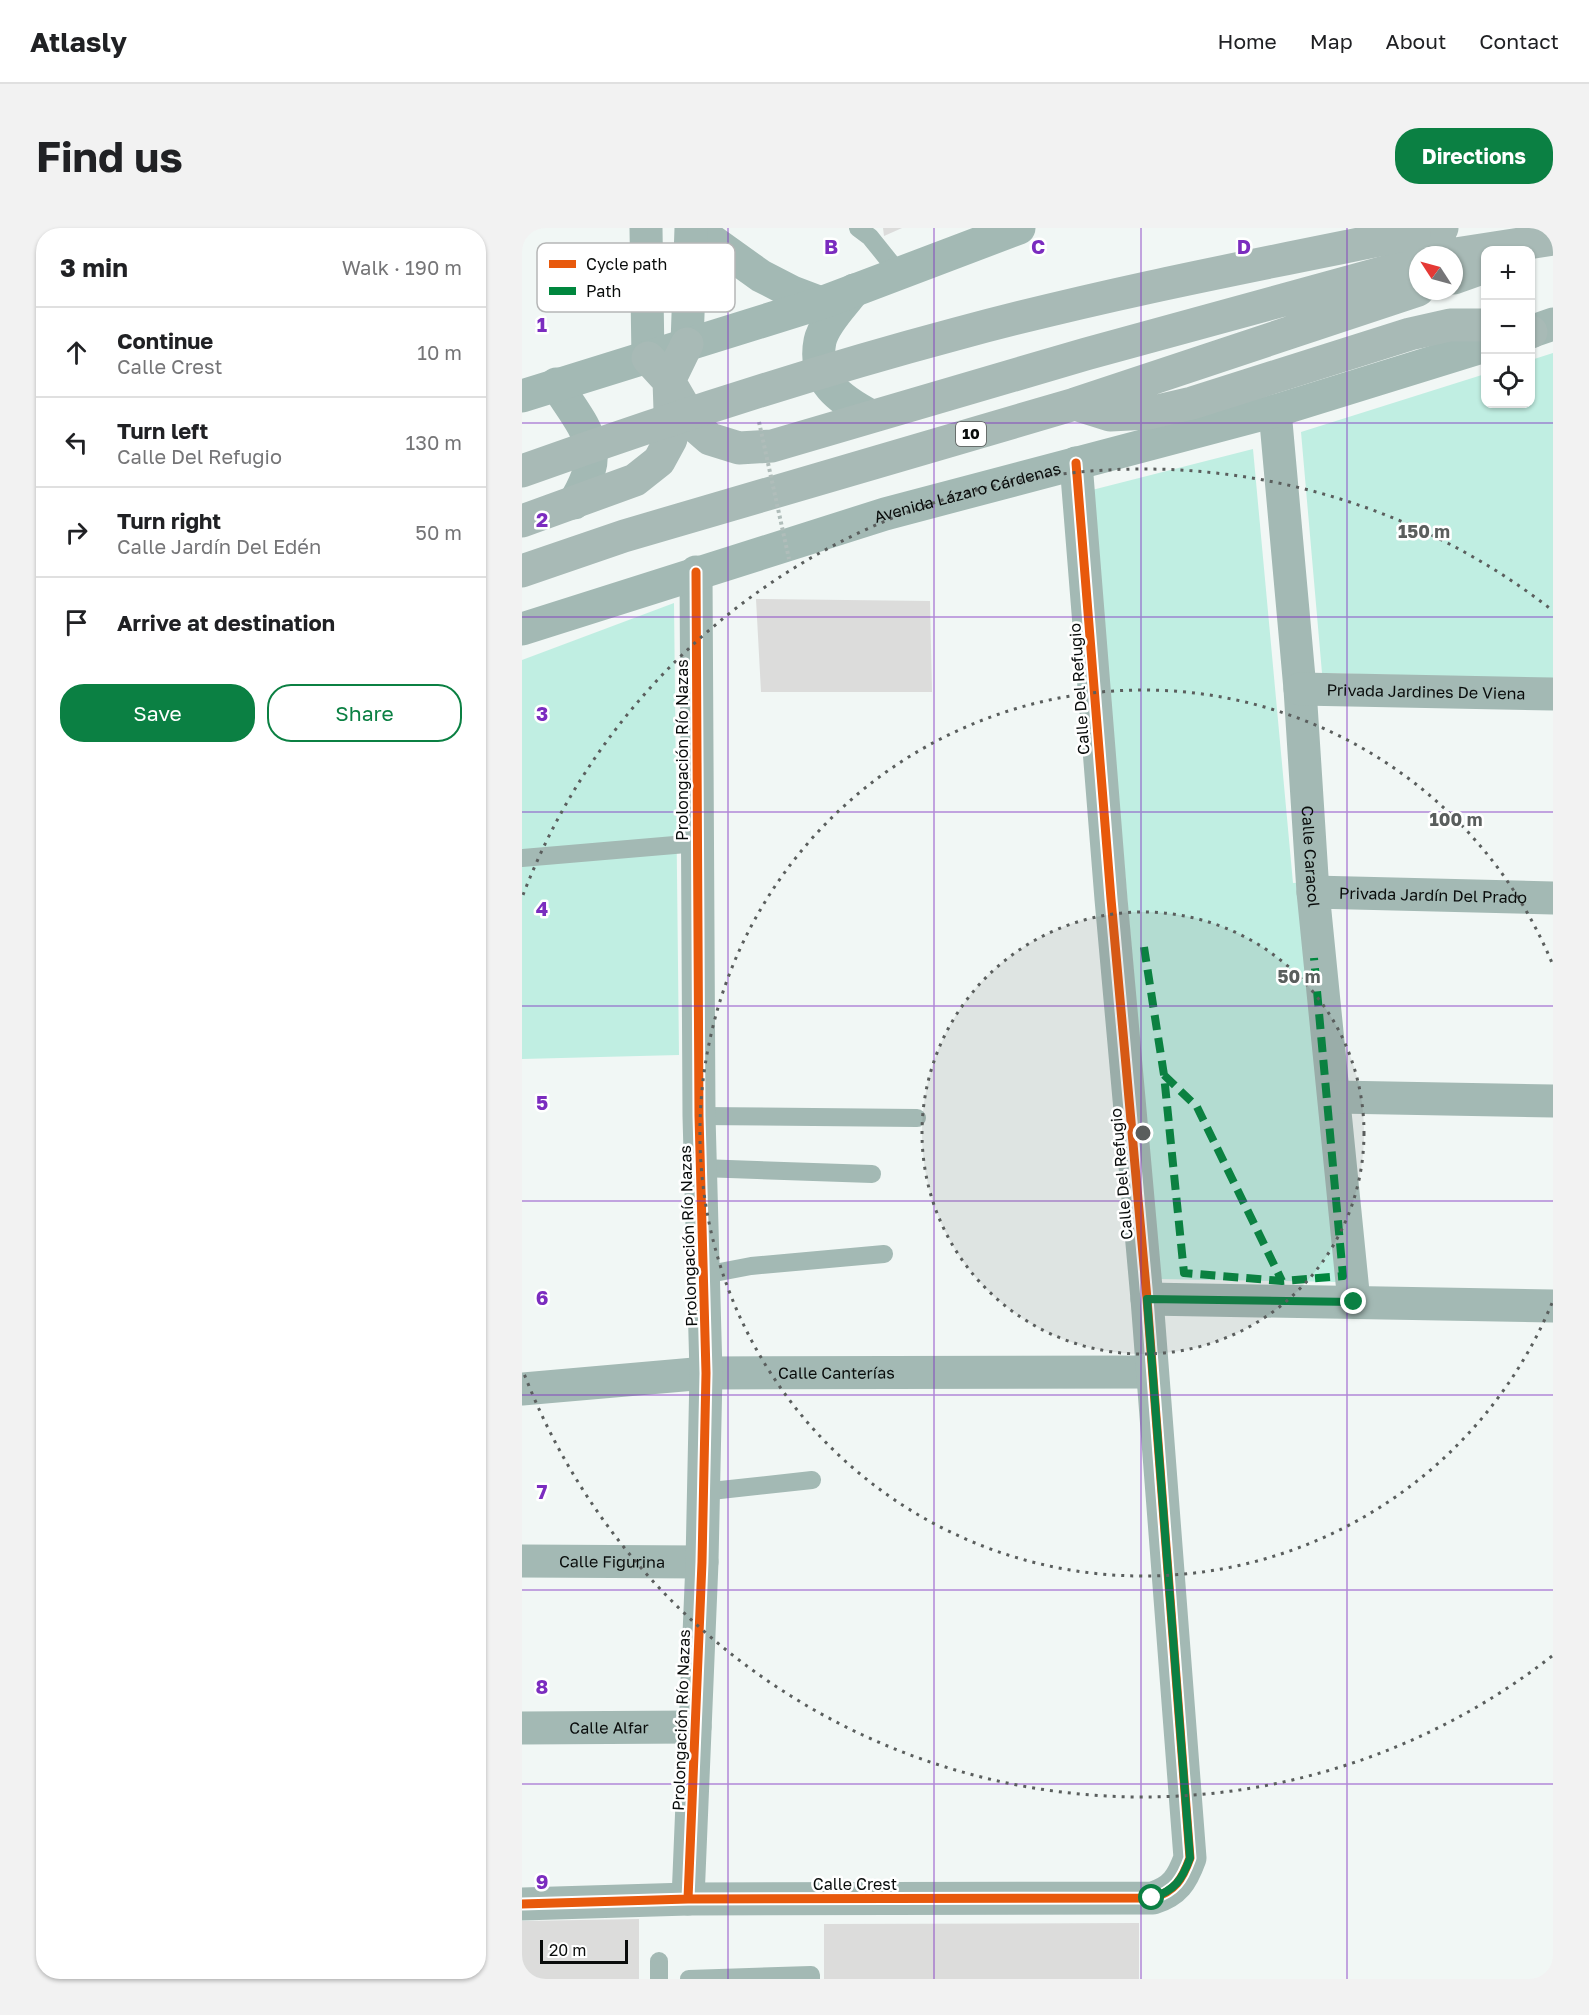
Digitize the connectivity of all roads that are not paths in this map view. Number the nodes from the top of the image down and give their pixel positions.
1 (646, 228) edge
2 (692, 228) edge
3 (858, 228) edge
4 (1019, 228) edge
5 (1553, 239) edge
6 (1425, 241) edge
7 (647, 243) edge
8 (691, 243) edge
9 (714, 243) edge
10 (1553, 245) edge
11 (1535, 250) edge
12 (1463, 253) edge
13 (735, 258) edge
14 (1481, 268) edge
15 (899, 273) junction
16 (1463, 275) edge
17 (854, 290) junction
18 (1409, 293) edge
19 (821, 303) junction
20 (653, 312) edge
21 (688, 312) edge
22 (1553, 324) edge
23 (1481, 325) edge
24 (1535, 331) edge
25 (687, 344) junction
26 (1481, 347) edge
27 (658, 370) junction
28 (556, 384) junction
29 (522, 396) edge
30 (1075, 404) junction
31 (1275, 411) junction
32 (871, 416) junction
33 (1076, 463) junction
34 (522, 471) edge
35 (574, 503) junction
36 (522, 520) edge
37 (523, 571) edge
38 (696, 572) junction
39 (522, 629) edge
40 (1300, 689) junction
41 (1553, 694) edge
42 (698, 843) junction
43 (522, 858) edge
44 (1313, 892) junction
45 (1553, 898) edge
46 (1335, 1097) junction
47 (1553, 1101) edge
48 (699, 1116) junction
49 (917, 1118) dead end
50 (701, 1168) junction
51 (873, 1174) dead end
52 (884, 1254) dead end
53 (704, 1275) junction
54 (1147, 1299) junction
55 (1354, 1302) junction
56 (1553, 1306) edge
57 (1151, 1372) junction
58 (706, 1373) junction
59 (522, 1389) edge
60 (812, 1480) dead end
61 (702, 1492) junction
62 (522, 1561) edge
63 (702, 1562) junction
64 (695, 1726) junction
65 (522, 1728) edge
66 (1182, 1881) joint
67 (688, 1899) junction
68 (522, 1904) edge
69 (689, 1979) edge
70 (811, 1979) edge

1 - 7 street
2 - 8 street
2 - 9 street
3 - 15 lane
4 - 15 street
5 - 12 highway
6 - 32 highway
6 - 34 highway, bridge
10 - 11 highway
13 - 19 street
14 - 16 highway
15 - 17 street
17 - 19 street
17 - 32 street
18 - 30 highway, 10
19 - 25 street
20 - 27 street
21 - 25 street
22 - 24 street
23 - 30 highway
25 - 27 street
26 - 31 street, Avenida Lázaro Cárdenas
27 - 28 street
27 - 32 highway
27 - 35 highway
28 - 29 street
28 - 35 street
30 - 37 highway, 10
31 - 33 street, Avenida Lázaro Cárdenas
31 - 40 street, Calle Caracol
33 - 38 street, Avenida Lázaro Cárdenas
33 - 54 street, Calle Del Refugio
35 - 36 highway
38 - 39 street, Avenida Lázaro Cárdenas
38 - 42 street, Prolongación Río Nazas
40 - 41 street, Privada Jardines De Viena
40 - 44 street, Calle Caracol
42 - 43 lane
42 - 48 street, Prolongación Río Nazas
44 - 45 street, Privada Jardín Del Prado
44 - 46 street, Calle Caracol
46 - 47 street
46 - 55 street, Calle Caracol
48 - 49 lane
48 - 50 street, Prolongación Río Nazas
50 - 51 lane
50 - 53 street, Prolongación Río Nazas
52 - 53 lane
53 - 58 street, Prolongación Río Nazas
54 - 55 street
54 - 57 street, Calle Del Refugio
55 - 56 street
57 - 58 street, Calle Canterías
57 - 66 street, Calle Del Refugio
58 - 59 street, Calle Canterías
58 - 61 street, Prolongación Río Nazas
60 - 61 lane
61 - 63 street, Prolongación Río Nazas
62 - 63 street, Calle Figurina
63 - 64 street, Prolongación Río Nazas
64 - 65 street, Calle Alfar
64 - 67 street, Prolongación Río Nazas
66 - 67 street, Calle Crest
67 - 68 street, Calle Crest
69 - 70 lane

